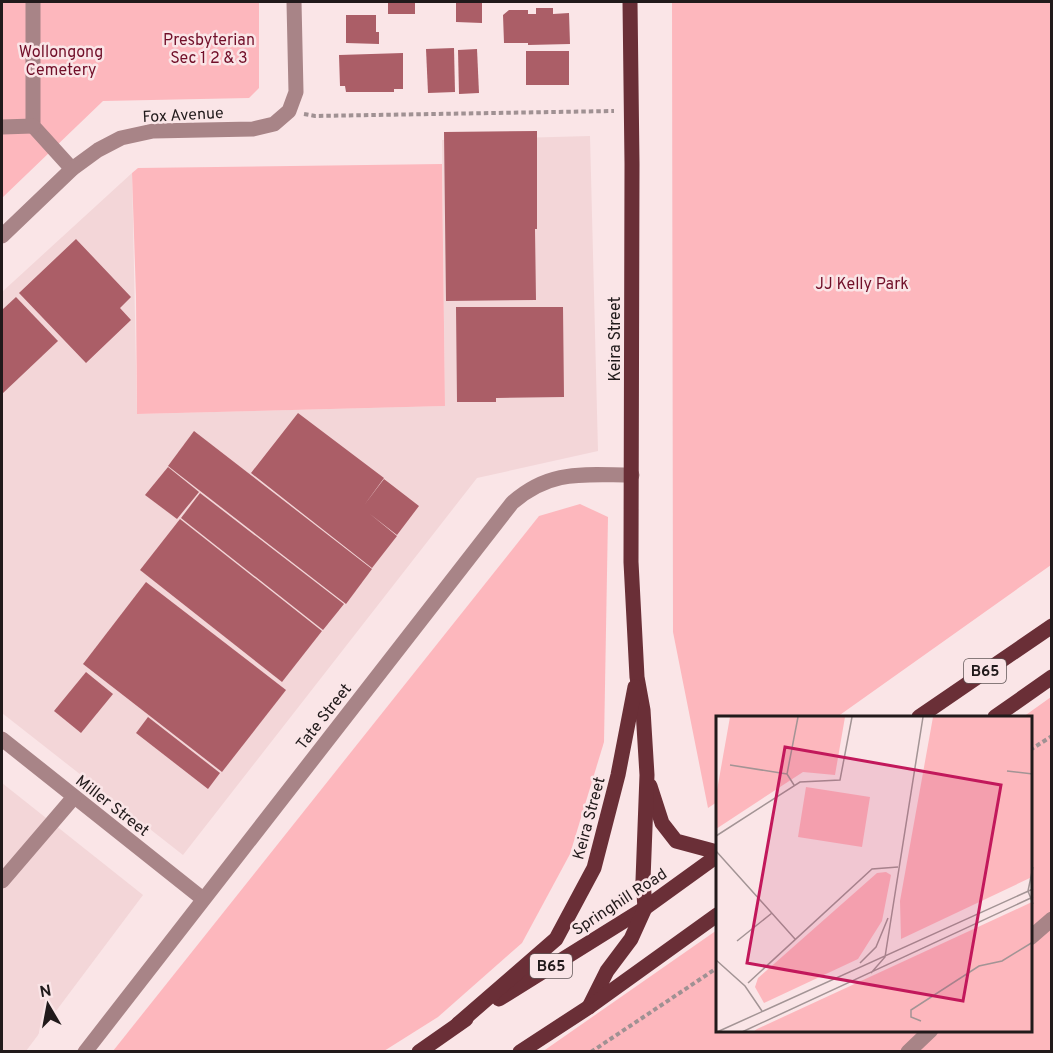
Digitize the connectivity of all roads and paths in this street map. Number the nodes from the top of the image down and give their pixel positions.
1 (33, 2) edge
2 (294, 2) edge
3 (630, 2) edge
4 (289, 111) junction
5 (631, 111) junction
6 (33, 126) junction
7 (2, 127) edge
8 (72, 169) junction
9 (2, 236) edge
10 (632, 474) junction
11 (1052, 626) edge
12 (637, 677) junction
13 (1052, 677) edge
14 (920, 716) edge
15 (996, 716) edge
16 (1052, 736) edge
17 (2, 740) edge
18 (1032, 749) edge
19 (647, 774) junction
20 (74, 797) junction
21 (716, 854) edge
22 (716, 855) edge
23 (2, 881) edge
24 (203, 899) junction
25 (645, 908) junction
26 (716, 916) edge
27 (1052, 919) edge
28 (1032, 936) edge
29 (716, 969) edge
30 (589, 1007) junction
31 (458, 1024) junction
32 (929, 1032) edge
33 (85, 1052) edge
34 (419, 1052) edge
35 (520, 1052) edge
36 (591, 1052) edge
37 (908, 1052) edge

1 - 6 street
2 - 4 street
3 - 5 main road, Keira Street
4 - 5 path
4 - 8 street, Fox Avenue
5 - 10 main road, Keira Street
6 - 7 street
6 - 8 street
8 - 9 street, Fox Avenue
10 - 12 main road, Keira Street
10 - 24 street, Tate Street
11 - 14 main road, B65
12 - 19 main road, Keira Street
12 - 31 main road, Keira Street
13 - 15 main road, B65
16 - 18 path
17 - 20 street, Miller Street
19 - 21 main road, Keira Street
19 - 25 main road, Keira Street
20 - 23 street
20 - 24 street, Miller Street
22 - 25 main road, Springhill Road / B65
24 - 33 street, Tate Street
25 - 30 main road
25 - 31 main road, Springhill Road / B65
26 - 30 main road
27 - 28 street
29 - 36 path
30 - 35 main road
31 - 34 main road, Springhill Road / B65
32 - 37 street

